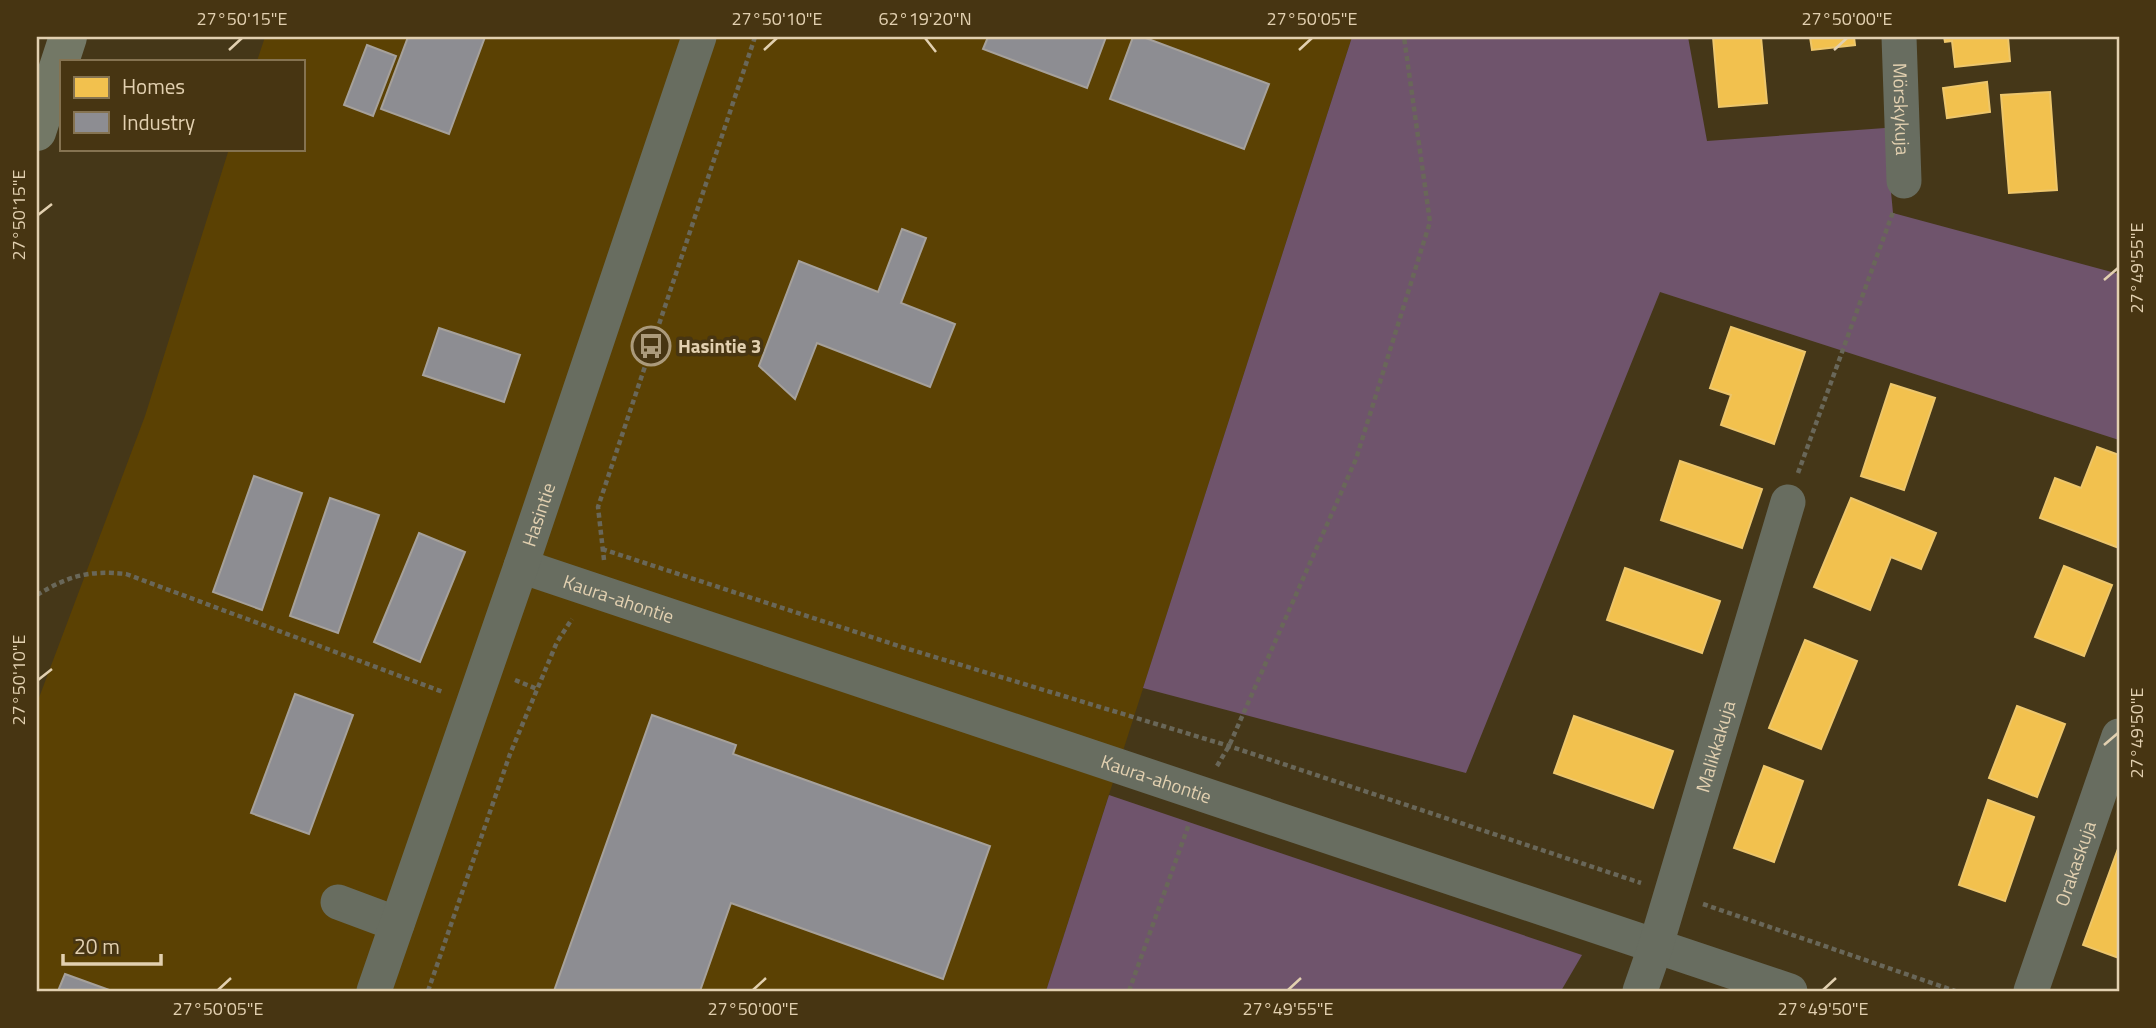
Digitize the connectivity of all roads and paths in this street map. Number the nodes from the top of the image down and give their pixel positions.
1 (68, 37) edge
2 (699, 37) edge
3 (754, 37) edge
4 (1404, 37) edge
5 (1899, 37) edge
6 (60, 60) edge
7 (60, 62) edge
8 (37, 132) edge
9 (1904, 181) joint
10 (1788, 502) joint
11 (602, 549) junction
12 (521, 566) junction
13 (592, 591) junction
14 (37, 595) edge
15 (474, 702) junction
16 (2119, 736) edge
17 (1229, 746) junction
18 (1199, 794) junction
19 (1671, 893) junction
20 (338, 902) dead end
21 (397, 924) junction
22 (1656, 945) junction
23 (374, 991) edge
24 (428, 991) edge
25 (1129, 991) edge
26 (1640, 991) edge
27 (1790, 991) edge
28 (1955, 991) edge
29 (2031, 991) edge

1 - 6 highway
2 - 12 street, Hasintie
3 - 11 path
4 - 17 path
5 - 9 street, Mörskykuja
7 - 8 highway
9 - 10 path
10 - 19 street, Malikkakuja
11 - 13 path
11 - 17 path
12 - 13 street, Kaura-ahontie
12 - 15 street, Hasintie
13 - 18 street, Kaura-ahontie
13 - 24 path
14 - 15 path
15 - 21 street, Hasintie
16 - 29 street, Orakaskuja
17 - 18 path
17 - 19 path
18 - 22 street, Kaura-ahontie
18 - 25 path
19 - 22 street, Malikkakuja
19 - 28 path
20 - 21 street
21 - 23 street, Hasintie
22 - 26 street, Malikkakuja
22 - 27 street, Kaura-ahontie

